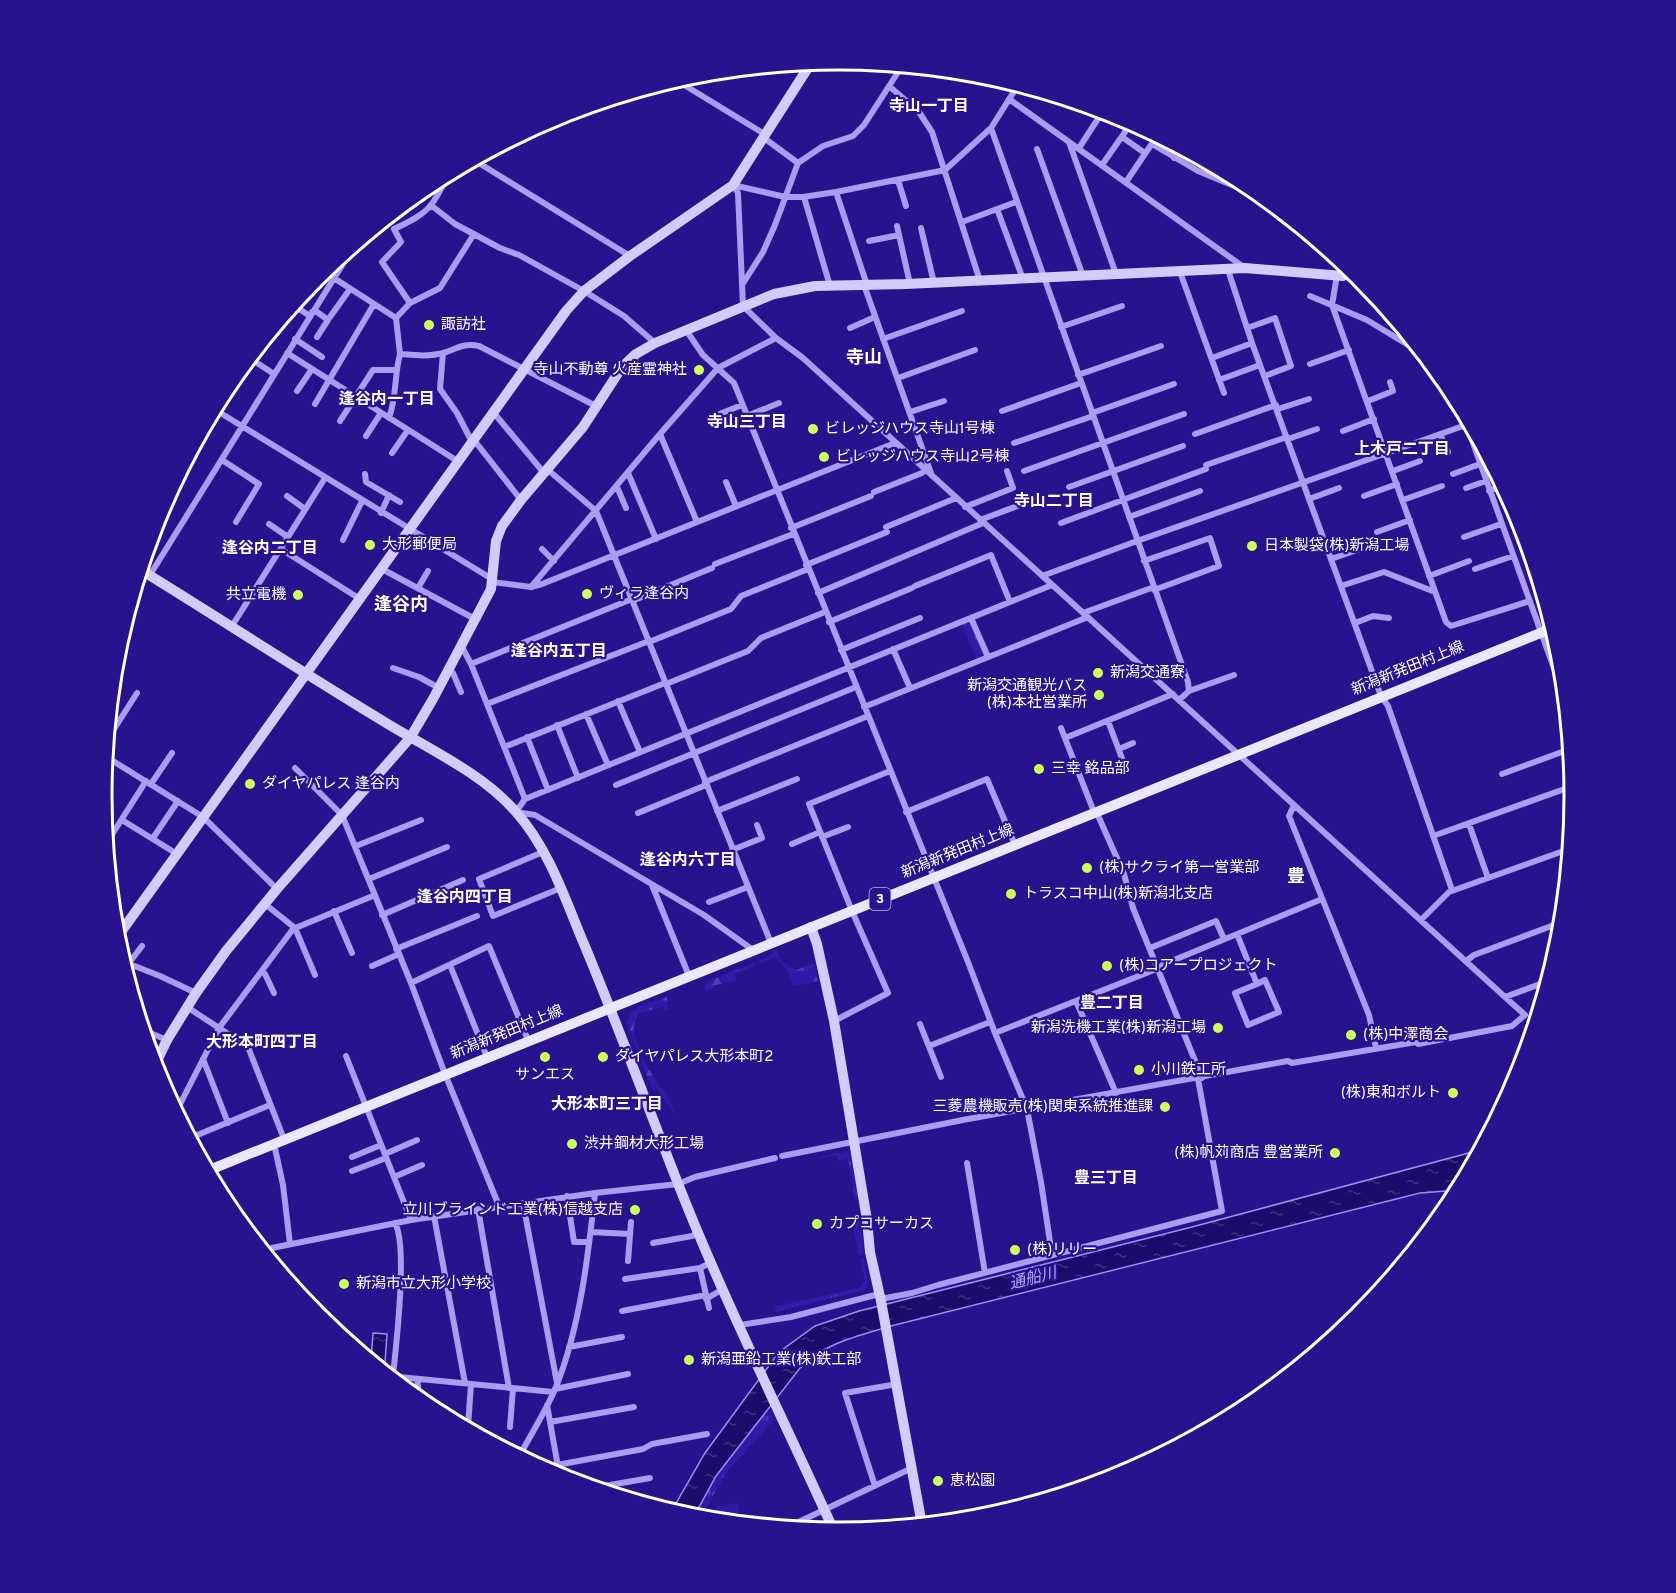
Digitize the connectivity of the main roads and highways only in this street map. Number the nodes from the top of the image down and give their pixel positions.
1 (1544, 631) edge
2 (214, 1168) edge

1 - 2 main road, 新潟新発田村上線 / 3

